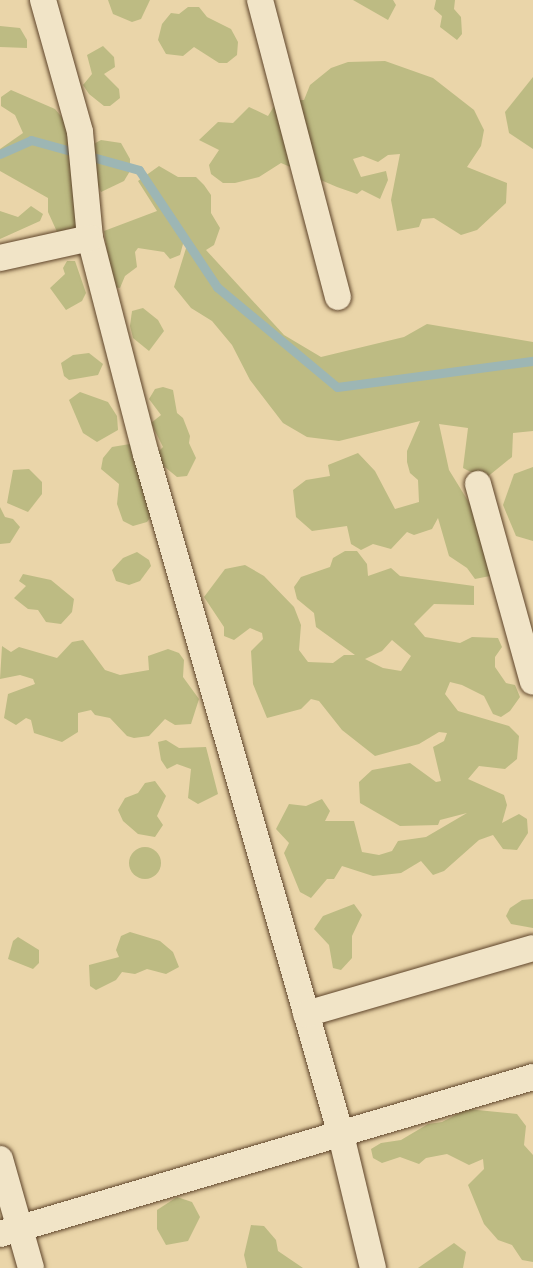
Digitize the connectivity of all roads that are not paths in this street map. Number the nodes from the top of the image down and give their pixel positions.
1 (43, 0) edge
2 (260, 0) edge
3 (90, 238) junction
4 (0, 258) edge
5 (338, 297) dead end
6 (478, 484) dead end
7 (533, 682) edge
8 (533, 948) edge
9 (306, 1014) junction
10 (533, 1077) edge
11 (341, 1135) junction
12 (0, 1159) edge
13 (10, 1231) edge
14 (31, 1268) edge
15 (373, 1268) edge

1 - 3 street
2 - 5 street
3 - 4 street
3 - 9 street
6 - 7 street
8 - 9 street
9 - 11 street
10 - 11 street
11 - 13 street
11 - 15 street
12 - 13 street
13 - 14 street

